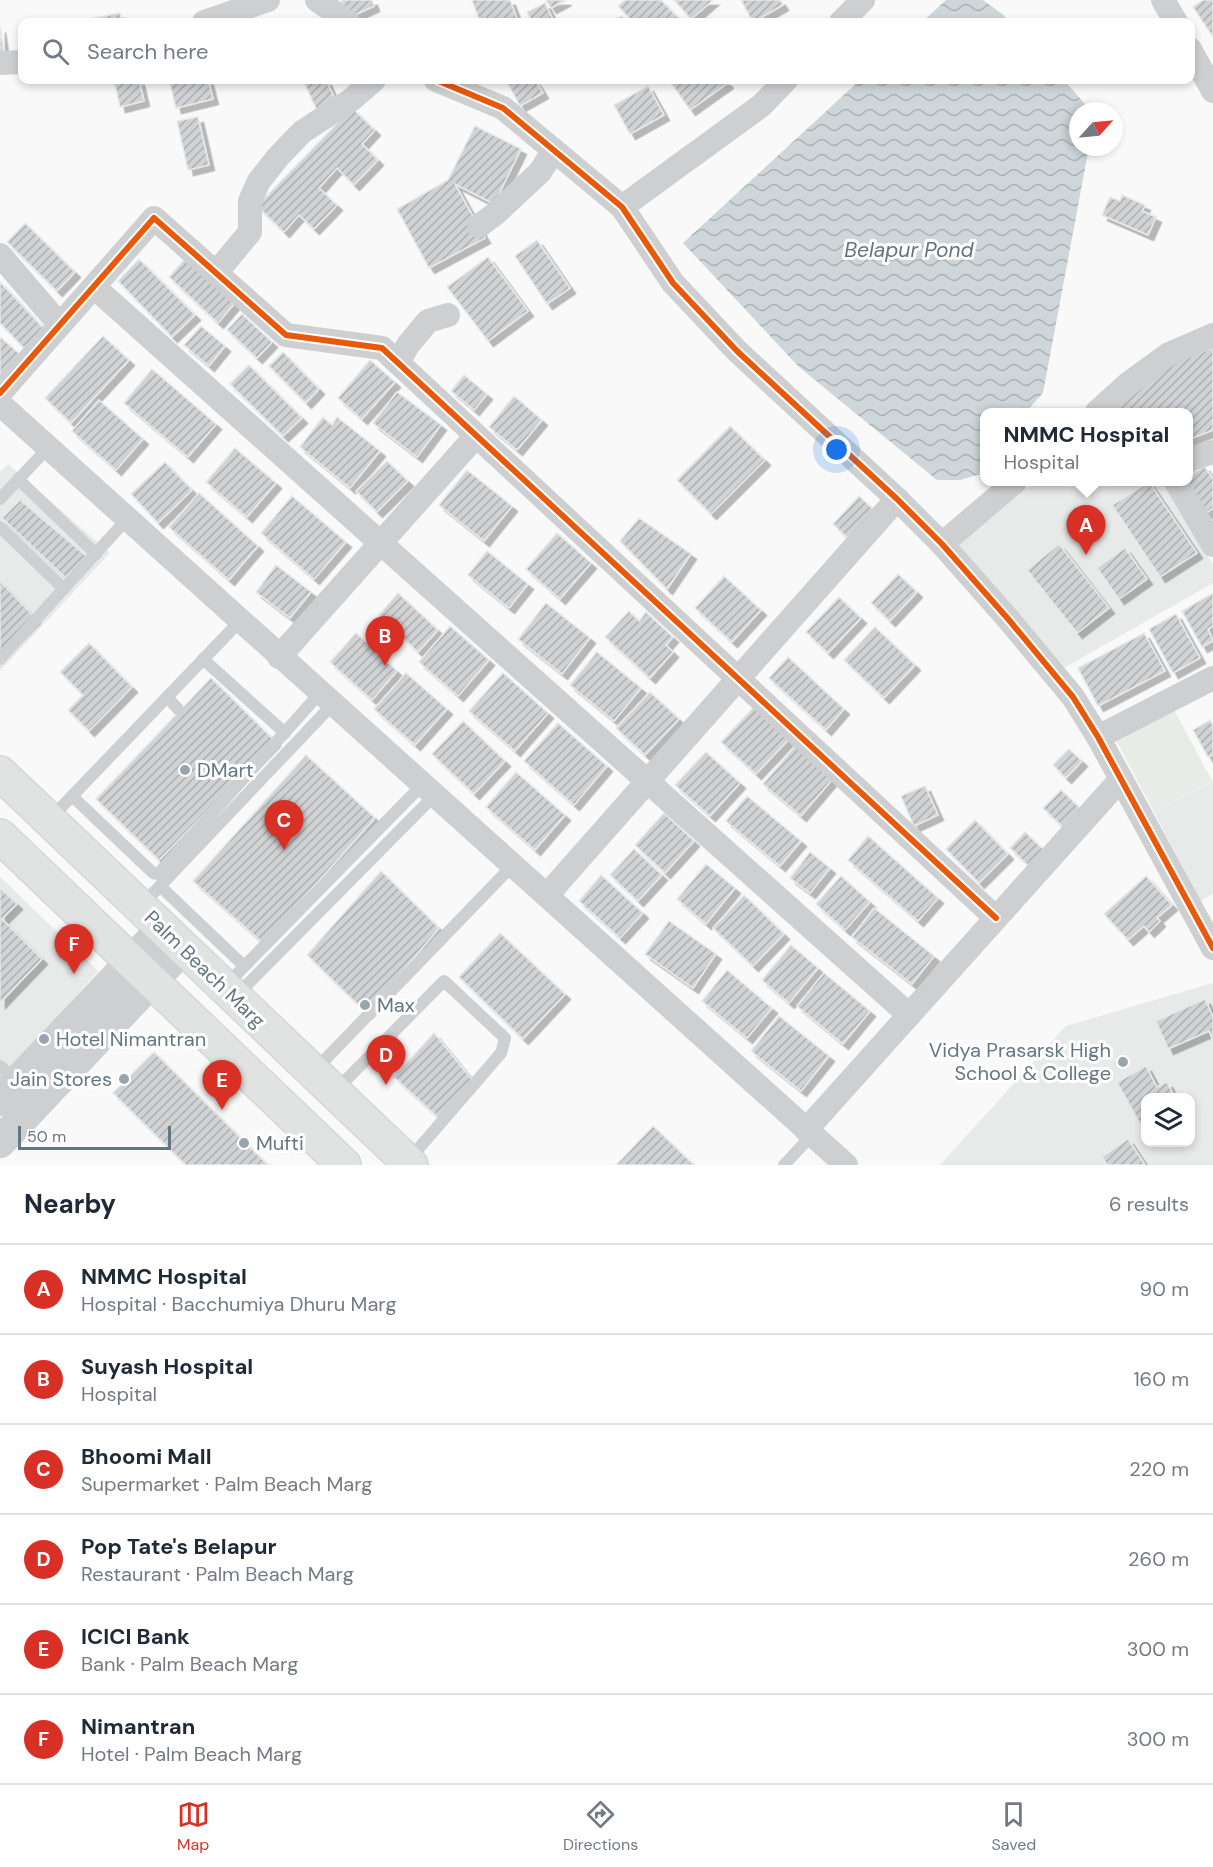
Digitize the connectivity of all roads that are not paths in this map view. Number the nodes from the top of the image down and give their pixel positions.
1 (268, 0) edge
2 (317, 0) edge
3 (863, 0) edge
4 (1163, 0) edge
5 (216, 18) edge
6 (342, 18) edge
7 (846, 18) edge
8 (1174, 18) edge
9 (1195, 57) edge
10 (18, 62) edge
11 (0, 63) edge
12 (369, 84) edge
13 (446, 84) edge
14 (782, 84) edge
15 (1213, 91) edge
16 (554, 150) junction
17 (622, 207) junction
18 (479, 226) dead end
19 (0, 255) edge
20 (216, 273) junction
21 (94, 286) junction
22 (448, 315) dead end
23 (60, 325) junction
24 (1213, 334) edge
25 (398, 363) junction
26 (0, 393) edge
27 (0, 404) edge
28 (1101, 408) edge
29 (476, 436) junction
30 (48, 448) junction
31 (1213, 452) edge
32 (1193, 458) edge
33 (18, 479) junction
34 (1010, 486) edge
35 (1178, 486) edge
36 (0, 499) edge
37 (897, 499) junction
38 (128, 519) junction
39 (0, 527) edge
40 (381, 543) junction
41 (942, 544) junction
42 (1213, 545) edge
43 (96, 554) junction
44 (64, 589) junction
45 (240, 621) junction
46 (279, 657) junction
47 (0, 659) edge
48 (203, 659) junction
49 (1213, 678) edge
50 (738, 679) junction
51 (167, 697) junction
52 (326, 698) junction
53 (178, 709) dead end
54 (285, 733) junction
55 (1098, 737) junction
56 (0, 773) edge
57 (1121, 779) junction
58 (647, 782) junction
59 (428, 790) junction
60 (72, 796) junction
61 (49, 820) junction
62 (0, 836) edge
63 (513, 865) junction
64 (547, 895) junction
65 (162, 917) junction
66 (996, 918) junction
67 (1213, 948) edge
68 (141, 972) junction
69 (234, 984) junction
70 (909, 1015) junction
71 (324, 1082) junction
72 (5, 1085) edge
73 (809, 1132) junction
74 (0, 1142) edge
75 (409, 1163) edge
76 (344, 1165) edge
77 (784, 1165) edge
78 (846, 1165) edge

1 - 5 street
2 - 6 street
3 - 7 street
4 - 8 street
9 - 15 street
10 - 11 street
12 - 20 street
13 - 16 street
14 - 17 street
16 - 17 street
16 - 18 street
17 - 37 street
19 - 23 street
20 - 21 street
20 - 25 street
21 - 23 street
21 - 40 street
22 - 25 street
23 - 26 street
24 - 28 street
25 - 29 street
27 - 30 street
29 - 40 street
29 - 50 street
30 - 33 lane
30 - 38 street
31 - 32 street
33 - 36 lane
33 - 43 lane
34 - 41 street
35 - 42 street
37 - 41 street
37 - 50 street
38 - 43 lane
38 - 45 street
39 - 44 lane
40 - 46 street
40 - 58 street
41 - 55 street
43 - 44 lane
44 - 47 lane
45 - 46 street
45 - 48 lane
46 - 52 street
48 - 51 lane
48 - 54 lane
49 - 55 street
50 - 58 street
50 - 66 street
51 - 53 lane
51 - 60 lane
52 - 54 lane
52 - 59 street
52 - 65 lane
54 - 60 lane
55 - 57 street
56 - 61 main road, Palm Beach Marg
57 - 66 street
57 - 67 street
58 - 64 street
58 - 70 street
59 - 63 street
59 - 69 lane
59 - 69 lane
60 - 61 lane
61 - 65 main road, Palm Beach Marg
62 - 68 main road
63 - 64 street
63 - 71 lane
64 - 73 street
65 - 68 street
65 - 69 main road, Palm Beach Marg
65 - 69 lane
66 - 70 street
68 - 72 street
68 - 74 street
68 - 76 main road
69 - 71 main road, Palm Beach Marg
70 - 73 street
71 - 75 main road, Palm Beach Marg
71 - 75 lane
73 - 77 lane
73 - 78 street

